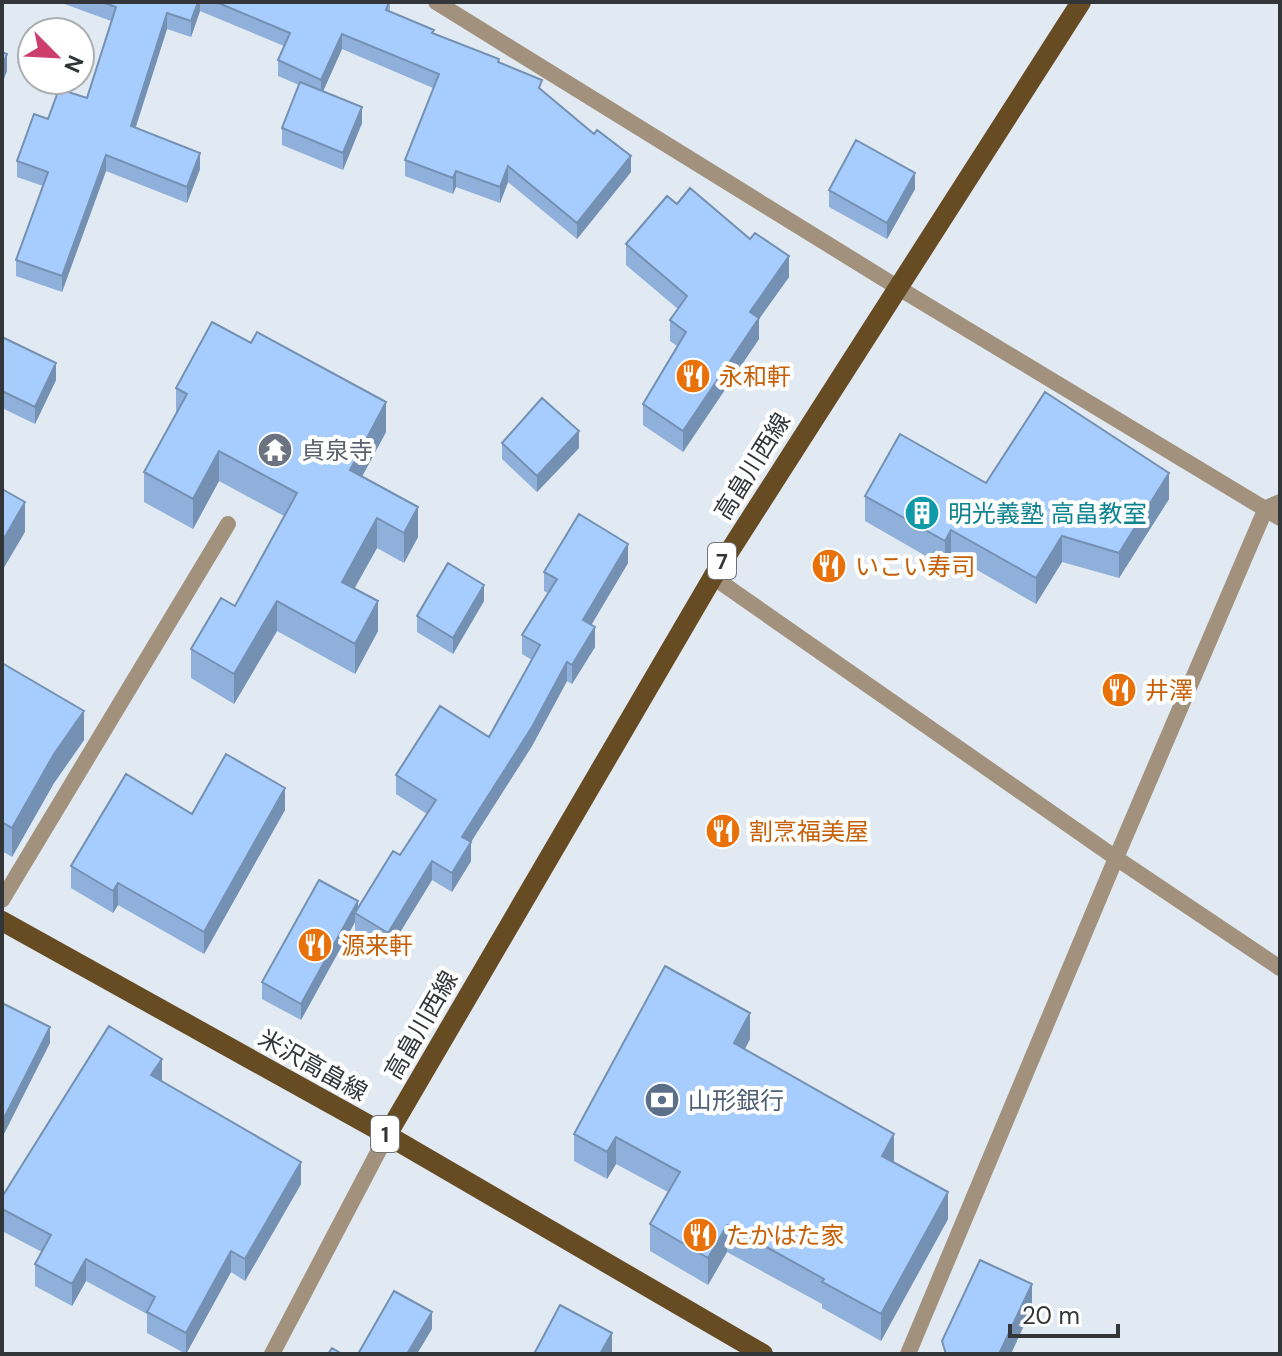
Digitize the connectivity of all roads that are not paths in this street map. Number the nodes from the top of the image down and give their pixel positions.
1 (436, 2) edge
2 (1081, 2) edge
3 (897, 287) junction
4 (1275, 509) edge
5 (228, 524) dead end
6 (713, 577) junction
7 (1116, 858) junction
8 (2, 900) edge
9 (2, 921) edge
10 (1280, 968) edge
11 (387, 1135) junction
12 (272, 1354) edge
13 (763, 1354) edge
14 (908, 1354) edge

1 - 3 street
2 - 3 main road, 高畠川西線 / 7
3 - 4 street
3 - 6 main road, 高畠川西線 / 7
4 - 7 street
5 - 8 street
6 - 7 street
6 - 11 main road, 高畠川西線 / 7
7 - 10 street
7 - 14 street
9 - 11 main road, 米沢高畠線 / 1
11 - 12 street
11 - 13 main road, 米沢高畠線 / 1

